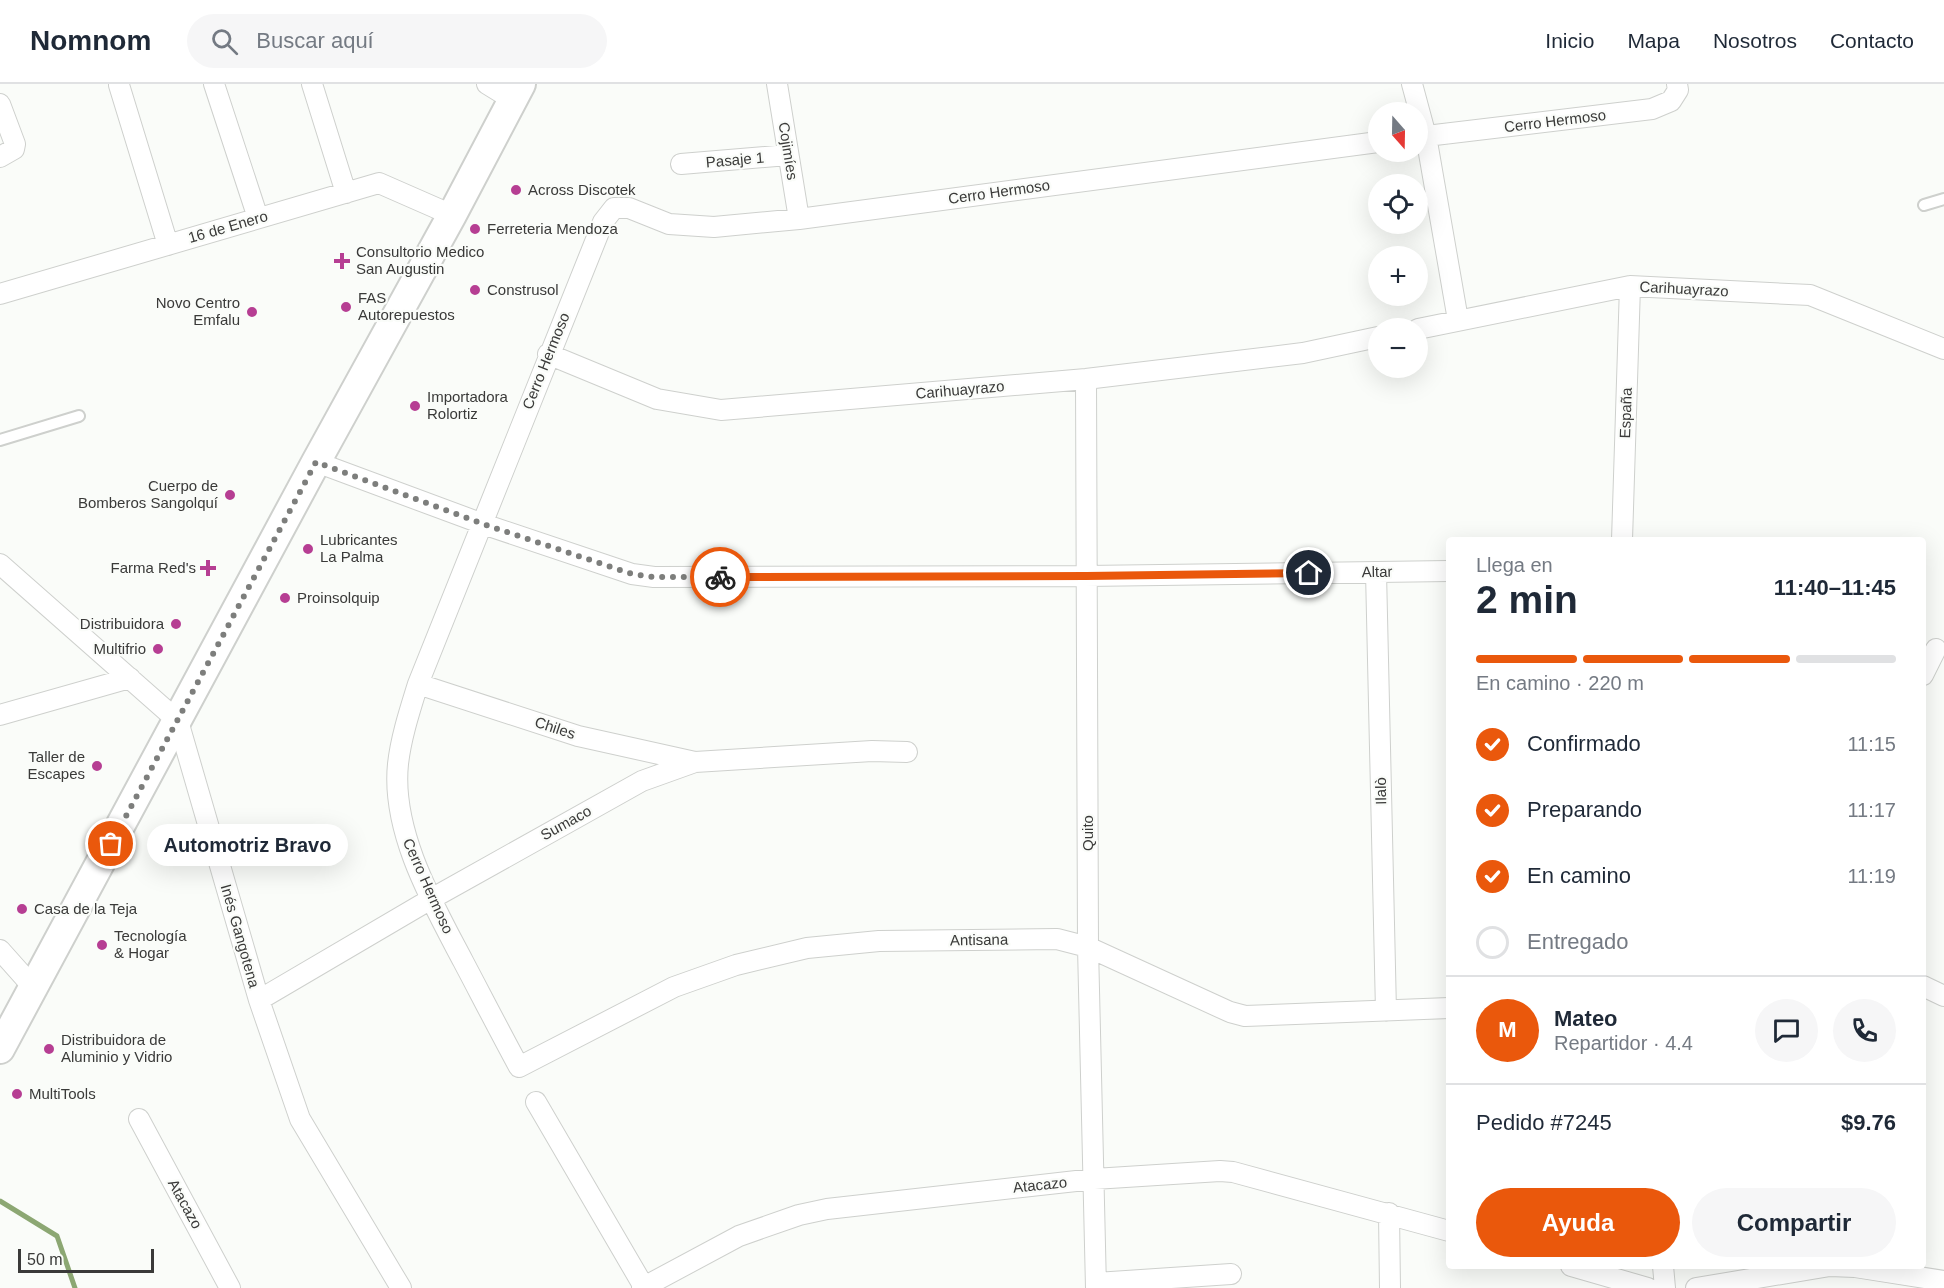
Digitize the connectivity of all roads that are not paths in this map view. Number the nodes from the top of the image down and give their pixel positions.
1 (214, 84) edge
2 (312, 84) edge
3 (487, 84) edge
4 (777, 84) edge
5 (1412, 84) edge
6 (1677, 84) edge
7 (119, 85) edge
8 (517, 92) edge
9 (1415, 102) edge
10 (0, 104) edge
11 (1428, 135) edge
12 (1368, 143) edge
13 (788, 156) junction
14 (0, 157) edge
15 (1427, 162) edge
16 (681, 164) dead end
17 (346, 193) junction
18 (1944, 199) edge
19 (1924, 205) dead end
20 (452, 215) junction
21 (258, 218) junction
22 (799, 219) junction
23 (168, 245) junction
24 (1630, 286) junction
25 (0, 294) edge
26 (1458, 320) junction
27 (1428, 327) edge
28 (1368, 339) edge
29 (1944, 349) edge
30 (548, 354) junction
31 (1086, 379) junction
32 (79, 416) dead end
33 (0, 440) edge
34 (316, 462) junction
35 (483, 524) junction
36 (1622, 537) edge
37 (0, 564) edge
38 (1446, 571) edge
39 (1376, 572) junction
40 (1086, 576) junction
41 (1934, 649) edge
42 (1926, 668) edge
43 (130, 678) junction
44 (418, 684) junction
45 (0, 715) edge
46 (178, 721) junction
47 (907, 752) dead end
48 (695, 762) junction
49 (431, 899) junction
50 (1088, 947) junction
51 (0, 950) edge
52 (33, 987) junction
53 (1926, 987) edge
54 (1944, 996) edge
55 (259, 1000) junction
56 (1446, 1008) edge
57 (1386, 1011) junction
58 (0, 1049) edge
59 (519, 1067) joint
60 (536, 1102) dead end
61 (139, 1119) dead end
62 (1094, 1179) junction
63 (1389, 1214) junction
64 (1446, 1230) edge
65 (1582, 1269) edge
66 (1663, 1269) edge
67 (1812, 1269) edge
68 (1868, 1269) edge
69 (1231, 1274) dead end
70 (1944, 1281) edge
71 (1096, 1286) edge
72 (231, 1288) edge
73 (401, 1288) edge
74 (643, 1288) edge
75 (1390, 1288) edge
76 (1648, 1288) edge
77 (1665, 1288) edge
78 (1696, 1288) edge

1 - 21 street
2 - 17 street
3 - 8 street
4 - 13 street, Cojimíes
5 - 9 street
6 - 11 street, Cerro Hermoso
7 - 23 street
8 - 20 main road
10 - 14 street
12 - 22 street, Cerro Hermoso
13 - 16 street, Pasaje 1
13 - 22 street, Cojimíes
15 - 26 street
17 - 20 street, 16 de Enero
17 - 21 street, 16 de Enero
18 - 19 lane
20 - 34 main road
21 - 23 street, 16 de Enero
22 - 30 street, Cerro Hermoso
23 - 25 street, 16 de Enero
24 - 26 street, Carihuayrazo
24 - 29 street, Carihuayrazo
24 - 36 street, España
26 - 27 street, Carihuayrazo
28 - 31 street, Carihuayrazo
30 - 31 street, Carihuayrazo
30 - 35 street, Cerro Hermoso
31 - 40 street, Quito
32 - 33 lane
34 - 35 street, Altar
34 - 46 main road
35 - 40 street, Altar
35 - 44 street, Cerro Hermoso
37 - 43 street
38 - 39 street, Altar
39 - 40 street, Altar
39 - 57 street, Ilalò
40 - 50 street, Quito
41 - 42 street
43 - 45 street
43 - 46 street
44 - 48 street, Chiles
44 - 49 street, Cerro Hermoso
46 - 52 main road
46 - 55 street, Inés Gangotena
47 - 48 street, Sumaco
48 - 49 street, Sumaco
49 - 55 street, Sumaco
49 - 59 street, Cerro Hermoso
50 - 57 street, Antisana
50 - 59 street, Antisana
50 - 62 street, Quito
51 - 52 street
52 - 58 main road
53 - 54 street
55 - 73 street, Inés Gangotena
56 - 57 street, Antisana
60 - 74 street
61 - 72 street, Atacazo
62 - 63 street, Atacazo
62 - 71 street, Quito
62 - 74 street, Atacazo
63 - 64 street, Atacazo
63 - 75 street
65 - 76 street
66 - 77 street
67 - 78 street
68 - 70 street
69 - 71 street

